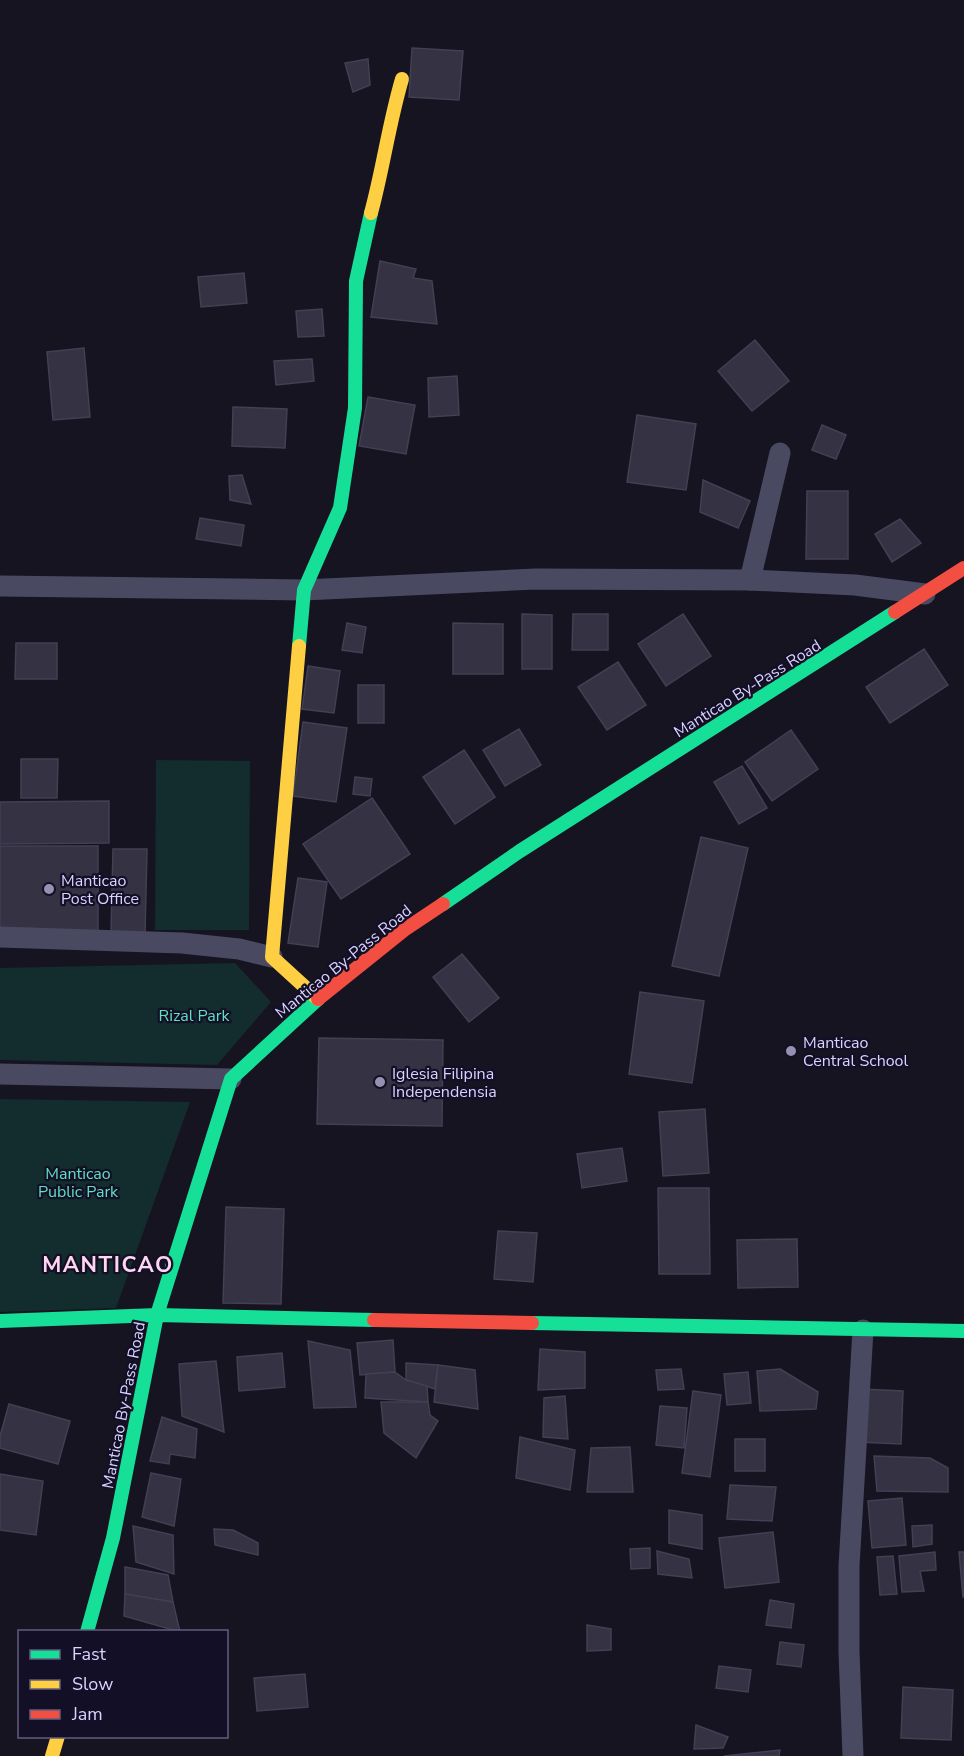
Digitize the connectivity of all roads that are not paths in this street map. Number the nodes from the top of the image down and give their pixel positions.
1 (402, 79) dead end
2 (780, 453) dead end
3 (964, 568) edge
4 (750, 580) junction
5 (0, 586) edge
6 (304, 590) junction
7 (925, 594) junction
8 (0, 937) edge
9 (272, 957) junction
10 (318, 999) junction
11 (0, 1074) edge
12 (231, 1079) junction
13 (157, 1315) junction
14 (0, 1321) edge
15 (863, 1330) junction
16 (964, 1331) edge
17 (88, 1630) edge
18 (58, 1738) edge
19 (52, 1756) edge
20 (853, 1756) edge

1 - 6 street
2 - 4 street
3 - 7 street, Manticao By-Pass Road
4 - 6 street
4 - 7 street
5 - 6 street
6 - 9 street
7 - 10 street, Manticao By-Pass Road
8 - 9 street
9 - 10 street
10 - 12 street, Manticao By-Pass Road
11 - 12 street
12 - 13 street, Manticao By-Pass Road
13 - 14 street
13 - 15 street
13 - 17 street, Manticao By-Pass Road
15 - 16 street
15 - 20 street
18 - 19 street

